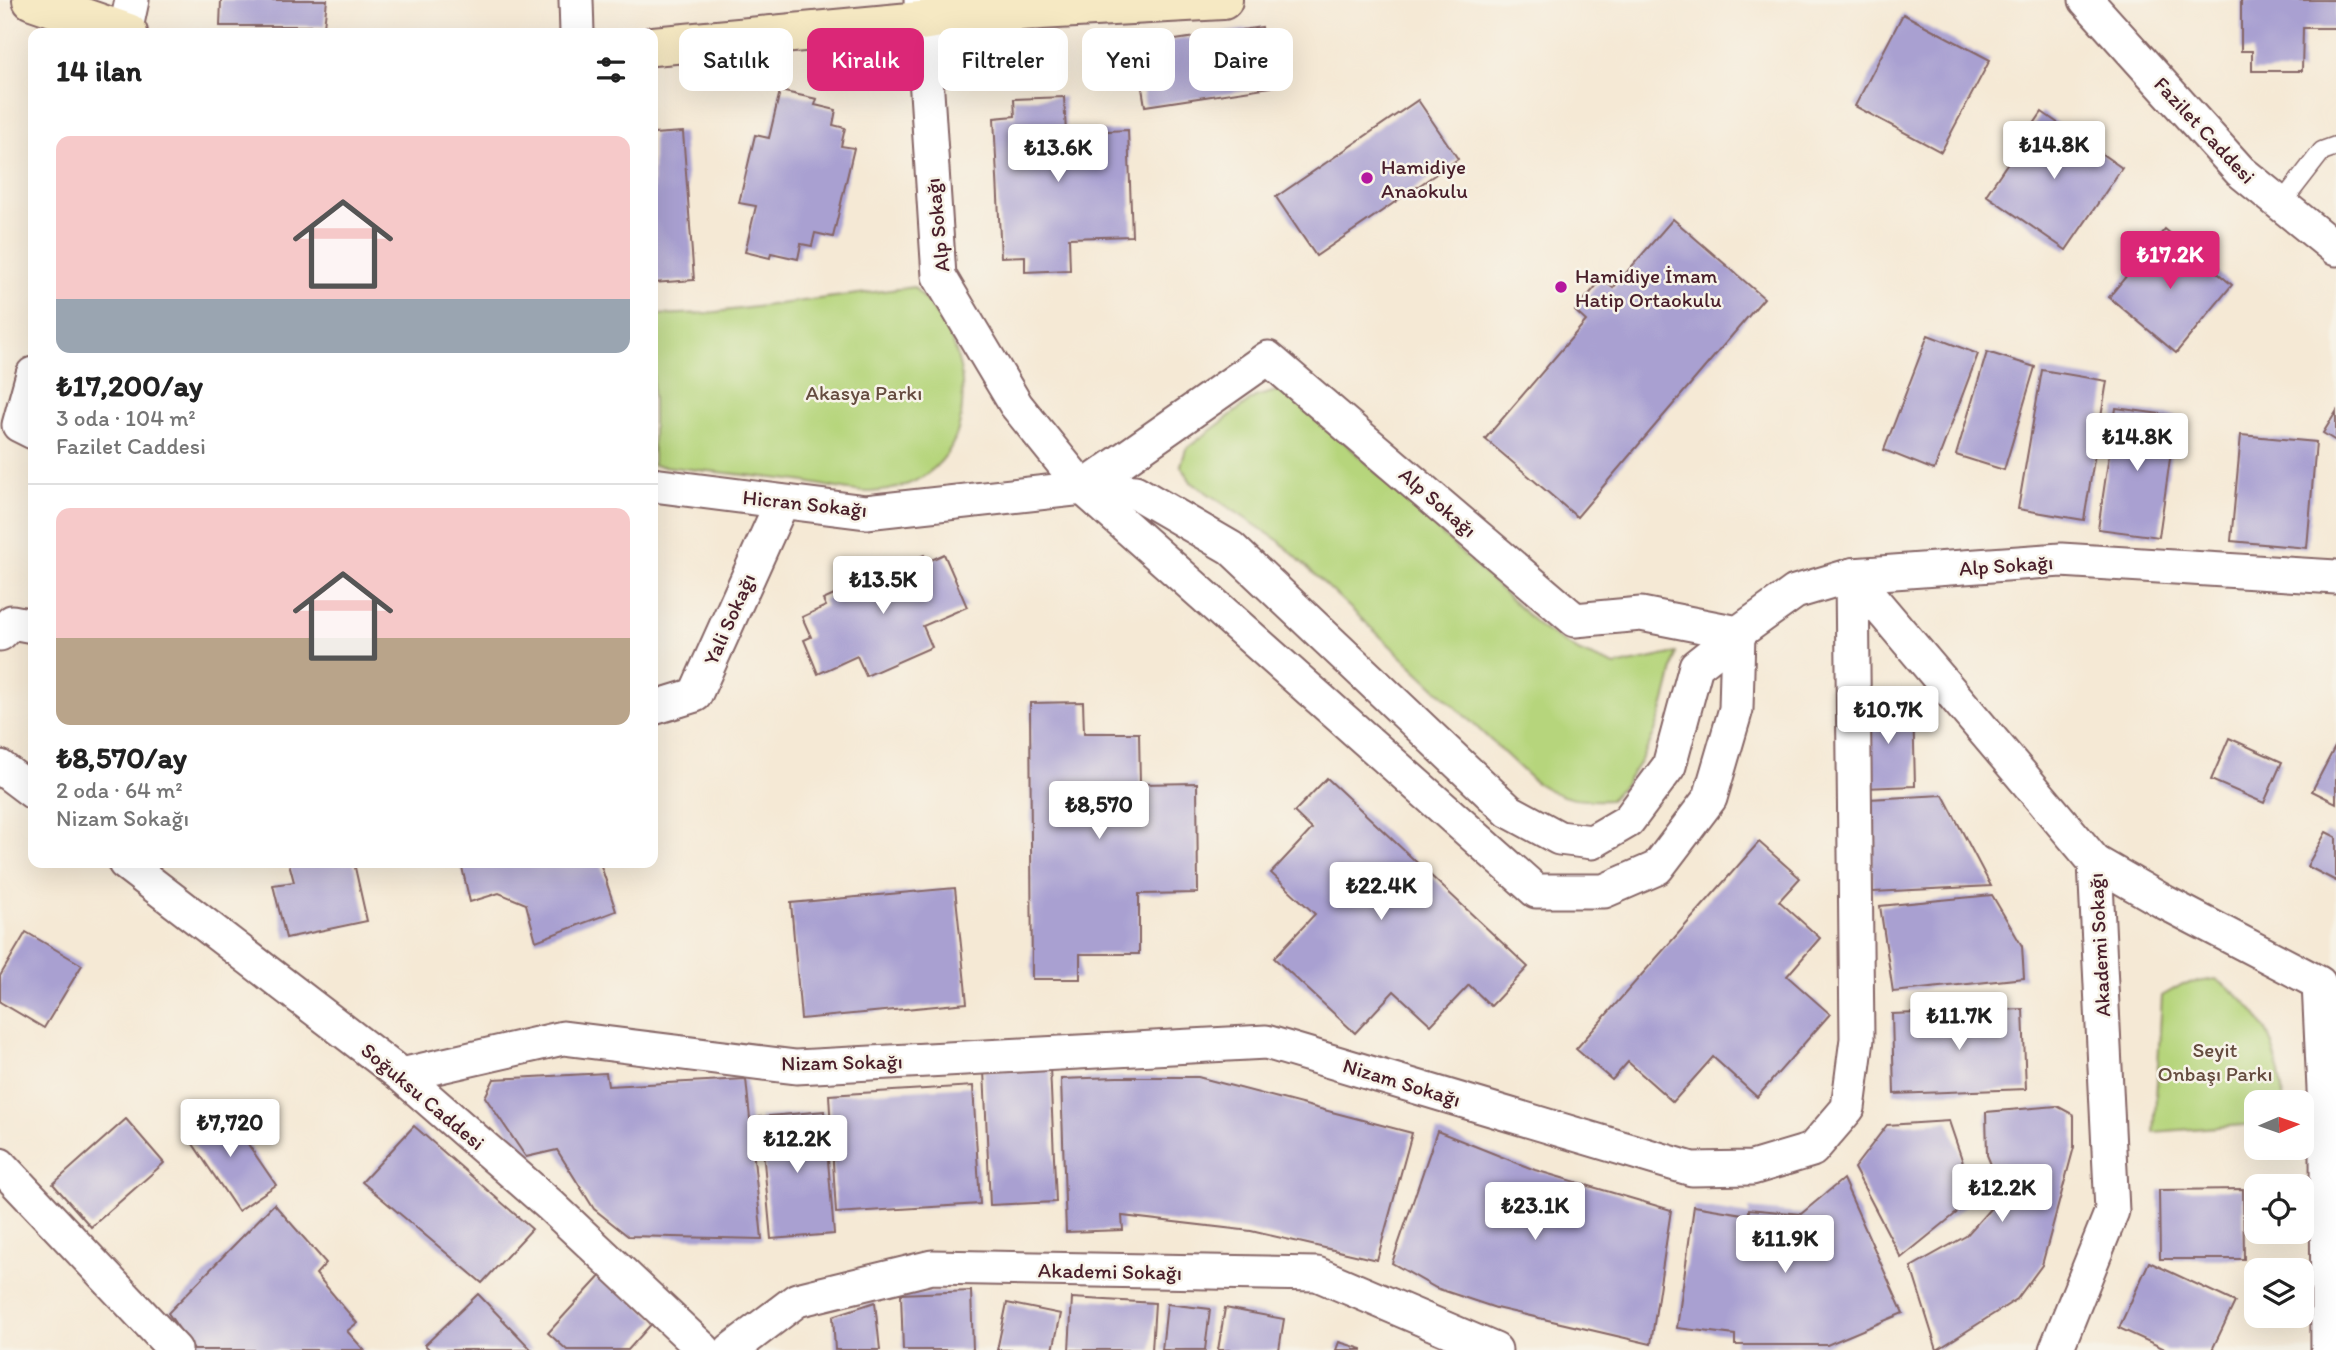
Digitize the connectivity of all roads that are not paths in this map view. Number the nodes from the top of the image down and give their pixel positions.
1 (32, 0) edge
2 (576, 0) edge
3 (2086, 0) edge
4 (1210, 1) edge
5 (977, 7) edge
6 (921, 11) edge
7 (128, 25) edge
8 (577, 28) edge
9 (658, 45) edge
10 (2336, 146) edge
11 (2281, 204) junction
12 (2336, 248) edge
13 (28, 392) edge
14 (28, 430) edge
15 (658, 486) edge
16 (1083, 488) junction
17 (782, 502) junction
18 (1852, 575) junction
19 (2336, 577) edge
20 (28, 625) edge
21 (1738, 633) junction
22 (0, 634) edge
23 (658, 706) edge
24 (0, 767) edge
25 (28, 788) edge
26 (2095, 862) junction
27 (132, 868) edge
28 (401, 1075) junction
29 (0, 1166) edge
30 (175, 1350) edge
31 (704, 1350) edge
32 (731, 1350) edge
33 (1495, 1350) edge
34 (2056, 1350) edge
35 (2328, 1350) edge

1 - 7 street
2 - 8 street
3 - 11 street, Fazilet Caddesi
4 - 5 street
5 - 6 street
6 - 9 street
6 - 16 street, Alp Sokağı
10 - 11 lane
11 - 12 street, Fazilet Caddesi
13 - 14 street
15 - 17 street, Hicran Sokağı
16 - 17 street, Hicran Sokağı
16 - 21 street, Alp Sokağı
16 - 21 street, Hicran Sokağı
16 - 21 street
17 - 23 street, Yali Sokağı
18 - 19 street, Alp Sokağı
18 - 21 street, Alp Sokağı
18 - 26 street, Akademi Sokağı
18 - 28 street, Nizam Sokağı
20 - 22 street
24 - 25 street
26 - 34 street, Akademi Sokağı
26 - 35 street
27 - 28 street, Soğuksu Caddesi
28 - 31 street, Soğuksu Caddesi
29 - 30 street
32 - 33 street, Akademi Sokağı

